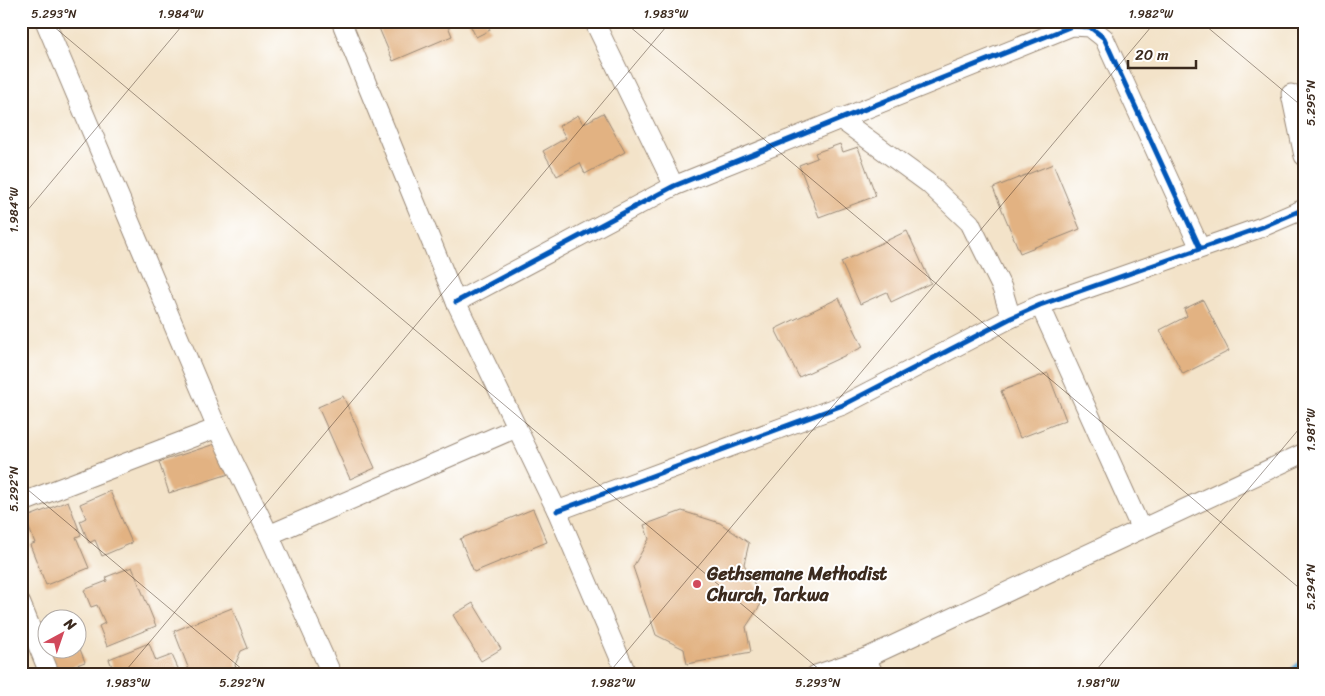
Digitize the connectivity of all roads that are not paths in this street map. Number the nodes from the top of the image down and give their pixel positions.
1 (44, 21) edge
2 (341, 21) edge
3 (594, 21) edge
4 (1291, 94) dead end
5 (840, 118) junction
6 (1304, 156) edge
7 (674, 186) junction
8 (1304, 209) edge
9 (1200, 248) junction
10 (456, 302) junction
11 (1040, 306) junction
12 (1011, 318) junction
13 (217, 428) junction
14 (516, 428) junction
15 (1304, 453) edge
16 (21, 503) edge
17 (557, 511) junction
18 (1141, 529) junction
19 (269, 535) junction
20 (21, 604) edge
21 (870, 666) edge
22 (50, 675) edge
23 (332, 675) edge
24 (627, 675) edge
25 (816, 675) edge

1 - 13 street
2 - 10 street
3 - 7 street
4 - 6 street
5 - 7 street
5 - 9 street
5 - 12 street
7 - 10 street
8 - 9 street
9 - 11 street
10 - 14 street
11 - 12 street
11 - 18 street
12 - 17 street
13 - 16 street
13 - 19 street
14 - 17 street
14 - 19 street
15 - 18 street
17 - 24 street
18 - 21 street
19 - 23 street
20 - 22 street
21 - 25 street

